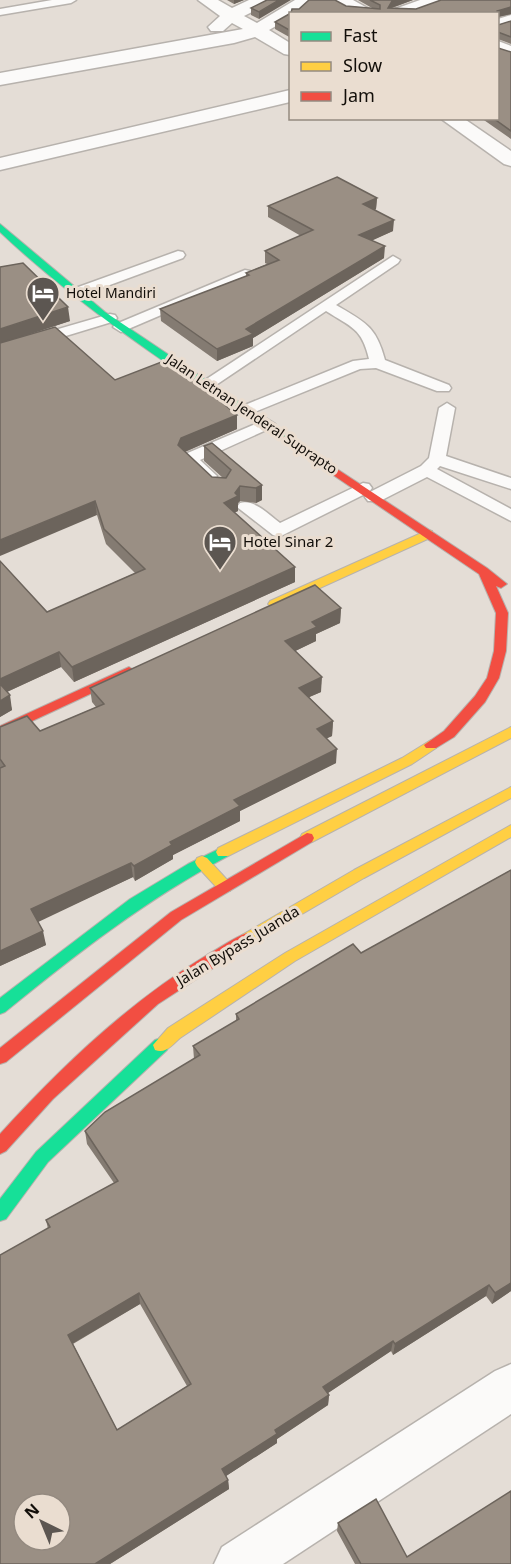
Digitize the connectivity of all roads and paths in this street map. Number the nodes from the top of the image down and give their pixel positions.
1 (71, 0) edge
2 (206, 0) edge
3 (262, 0) edge
4 (306, 0) edge
5 (339, 0) edge
6 (436, 0) edge
7 (0, 12) edge
8 (366, 12) edge
9 (403, 12) edge
10 (230, 16) junction
11 (259, 31) junction
12 (202, 40) junction
13 (289, 49) edge
14 (0, 79) edge
15 (289, 96) edge
16 (452, 120) edge
17 (511, 160) edge
18 (0, 164) edge
19 (0, 227) edge
20 (178, 255) dead end
21 (393, 260) dead end
22 (245, 274) edge
23 (75, 293) junction
24 (326, 305) junction
25 (115, 322) junction
26 (0, 351) edge
27 (378, 363) junction
28 (207, 384) junction
29 (443, 388) dead end
30 (447, 408) dead end
31 (246, 410) junction
32 (267, 424) junction
33 (432, 464) junction
34 (511, 484) edge
35 (220, 486) edge
36 (369, 492) junction
37 (246, 507) dead end
38 (511, 516) edge
39 (428, 534) junction
40 (483, 571) junction
41 (511, 591) edge
42 (257, 612) edge
43 (139, 667) edge
44 (0, 731) edge
45 (511, 732) edge
46 (511, 792) edge
47 (511, 830) edge
48 (202, 862) junction
49 (225, 887) junction
50 (0, 1008) edge
51 (0, 1057) edge
52 (0, 1146) edge
53 (0, 1213) edge
54 (511, 1387) edge
55 (238, 1564) edge

1 - 7 lane
2 - 10 street
3 - 10 street
4 - 11 street
5 - 8 street
6 - 9 street
10 - 11 street
10 - 12 street
11 - 12 street
11 - 13 street
12 - 14 street
15 - 18 street
16 - 17 street
19 - 23 main road, Jalan Letnan Jenderal Suprapto
20 - 23 lane
21 - 24 lane
22 - 25 lane
23 - 25 main road, Jalan Letnan Jenderal Suprapto
24 - 27 lane
24 - 28 lane
25 - 26 lane
25 - 28 main road, Jalan Letnan Jenderal Suprapto
27 - 29 lane
27 - 31 lane
28 - 31 main road, Jalan Letnan Jenderal Suprapto
30 - 33 lane
31 - 32 main road, Jalan Letnan Jenderal Suprapto
32 - 35 lane
32 - 36 main road, Jalan Letnan Jenderal Suprapto
33 - 34 lane
33 - 36 lane
33 - 38 lane
36 - 37 lane
36 - 39 main road, Jalan Letnan Jenderal Suprapto
39 - 40 main road, Jalan Letnan Jenderal Suprapto
39 - 42 main road
40 - 41 main road, Jalan Letnan Jenderal Suprapto
40 - 48 main road
43 - 44 main road
45 - 49 main road
46 - 52 main road, Jalan Bypass Juanda
47 - 53 main road
48 - 49 main road
48 - 50 main road
49 - 51 main road
54 - 55 street

